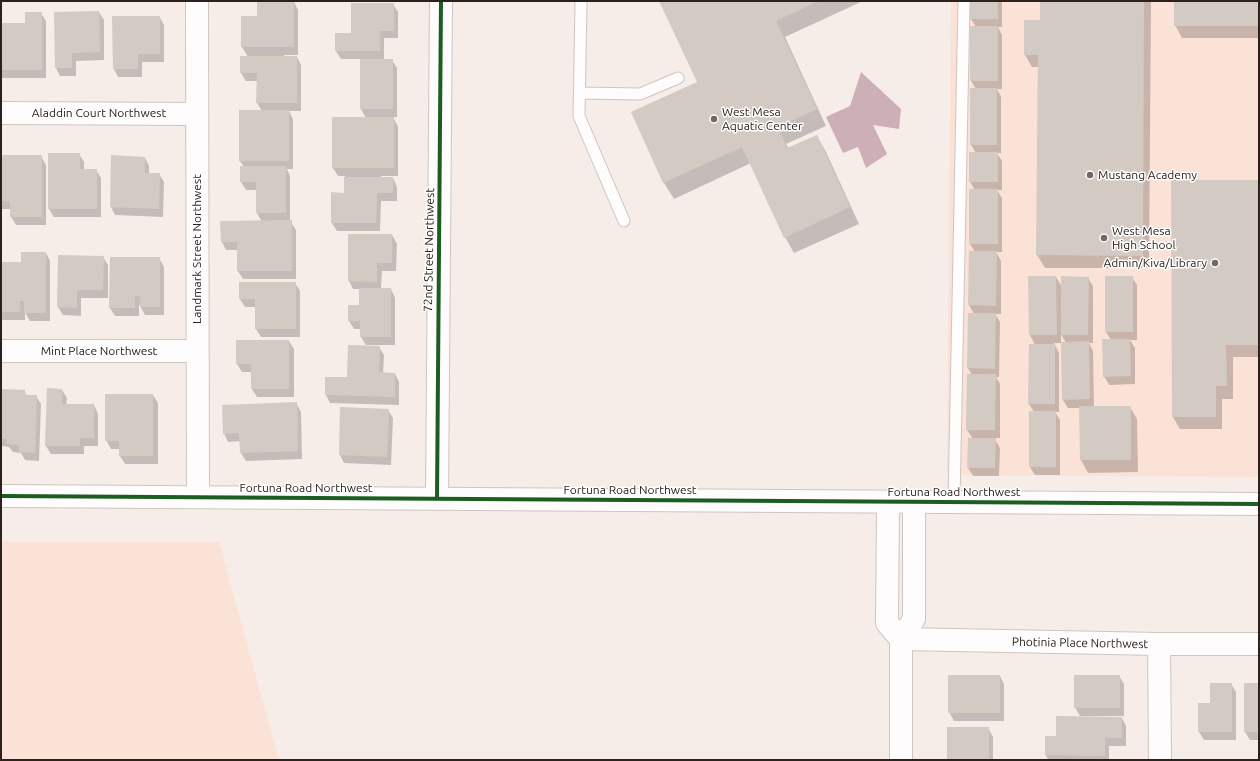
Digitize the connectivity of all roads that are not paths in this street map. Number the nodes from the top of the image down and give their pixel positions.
1 (197, 1) edge
2 (442, 1) edge
3 (581, 1) edge
4 (964, 1) edge
5 (678, 78) dead end
6 (580, 93) junction
7 (1, 113) edge
8 (196, 114) junction
9 (624, 221) dead end
10 (1, 351) edge
11 (197, 351) junction
12 (1, 496) edge
13 (198, 497) junction
14 (437, 498) junction
15 (888, 502) junction
16 (914, 502) junction
17 (954, 502) junction
18 (1259, 504) edge
19 (901, 639) junction
20 (1159, 644) junction
21 (1259, 644) edge
22 (900, 760) edge
23 (1160, 760) edge

1 - 8 street, Landmark Street Northwest
2 - 14 street, 72nd Street Northwest
3 - 6 lane
4 - 17 lane
5 - 6 lane
6 - 9 lane
7 - 8 street, Aladdin Court Northwest
8 - 11 street, Landmark Street Northwest
10 - 11 street, Mint Place Northwest
11 - 13 street, Landmark Street Northwest
12 - 13 street, Fortuna Road Northwest
13 - 14 street, Fortuna Road Northwest
14 - 15 street, Fortuna Road Northwest
15 - 16 street, Fortuna Road Northwest
15 - 19 street
16 - 17 street, Fortuna Road Northwest
16 - 19 street
17 - 18 street, Fortuna Road Northwest
19 - 20 street, Photinia Place Northwest
19 - 22 street
20 - 21 street, Photinia Place Northwest
20 - 23 street

